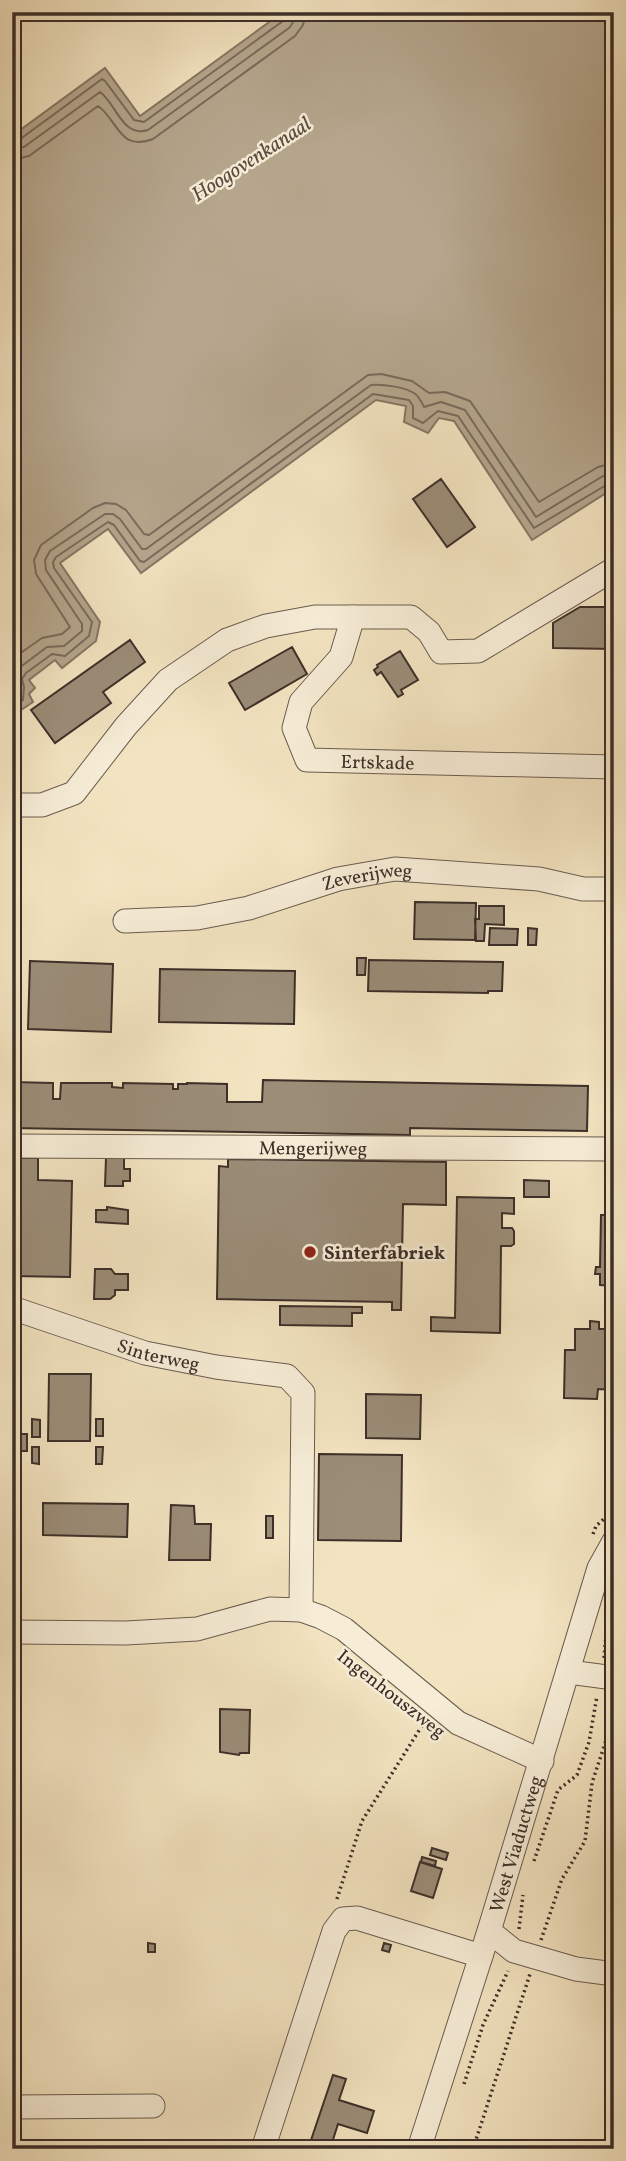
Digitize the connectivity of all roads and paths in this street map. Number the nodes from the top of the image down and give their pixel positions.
1 (614, 569) edge
2 (353, 617) junction
3 (614, 767) edge
4 (12, 805) edge
5 (614, 889) edge
6 (125, 921) dead end
7 (12, 1146) edge
8 (614, 1149) edge
9 (12, 1308) edge
10 (614, 1541) edge
11 (614, 1606) edge
12 (301, 1610) junction
13 (12, 1632) edge
14 (569, 1672) junction
15 (608, 1677) edge
16 (614, 1716) edge
17 (425, 1721) dead end
18 (542, 1762) junction
19 (532, 1866) dead end
20 (523, 1892) dead end
21 (343, 1919) junction
22 (489, 1931) junction
23 (525, 1954) junction
24 (481, 1955) junction
25 (614, 1974) edge
26 (463, 2087) dead end
27 (153, 2106) dead end
28 (12, 2107) edge
29 (262, 2149) edge
30 (419, 2149) edge
31 (473, 2149) edge

1 - 2 street
2 - 3 street, Ertskade
2 - 4 street
5 - 6 street, Zeverijweg
7 - 8 street, Mengerijweg
9 - 12 street, Sinterweg
10 - 14 street, West Viaductweg
11 - 15 path, West Viaductweg
12 - 13 street, Ingenhouszweg
12 - 18 street, Ingenhouszweg
14 - 15 street
14 - 18 street, West Viaductweg
15 - 19 path, West Viaductweg
16 - 23 path
17 - 21 path
18 - 22 street, West Viaductweg
20 - 23 path, West Viaductweg
21 - 24 street
21 - 29 street
22 - 23 street
22 - 24 street, West Viaductweg
23 - 25 street
23 - 26 path, West Viaductweg
23 - 31 path
24 - 30 street, West Viaductweg
27 - 28 street

